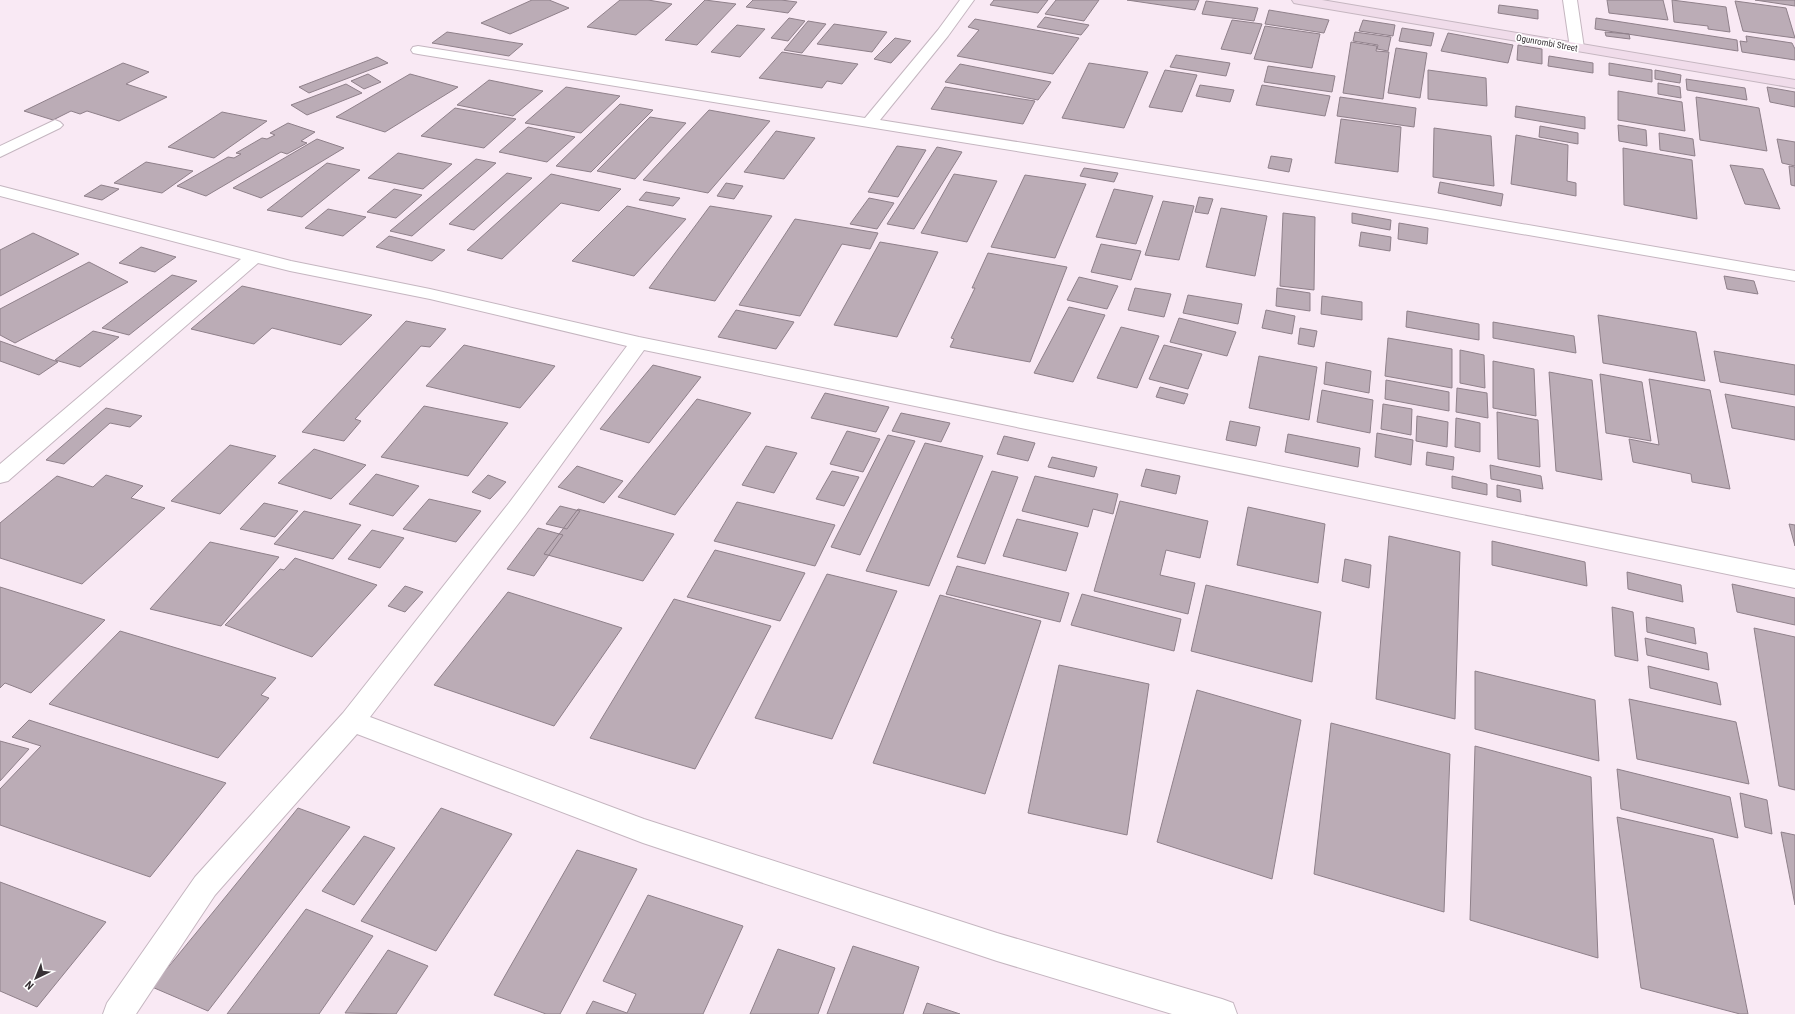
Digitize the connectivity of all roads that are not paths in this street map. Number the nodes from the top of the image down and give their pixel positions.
1 (967, 0) edge
2 (1300, 0) edge
3 (1570, 0) edge
4 (1577, 48) junction
5 (418, 50) dead end
6 (1795, 84) edge
7 (869, 123) junction
8 (55, 125) dead end
9 (0, 152) edge
10 (0, 191) edge
11 (254, 257) junction
12 (1795, 276) edge
13 (639, 343) junction
14 (0, 476) edge
15 (1795, 579) edge
16 (352, 721) junction
17 (118, 1014) edge
18 (1222, 1014) edge

1 - 7 street
2 - 4 street, Ogunrombi Street
3 - 4 street
4 - 6 street, Ogunrombi Street
5 - 7 street
7 - 12 street
8 - 9 street
10 - 11 street
11 - 13 street
11 - 14 street
13 - 15 street
13 - 16 street
16 - 17 street
16 - 18 street

